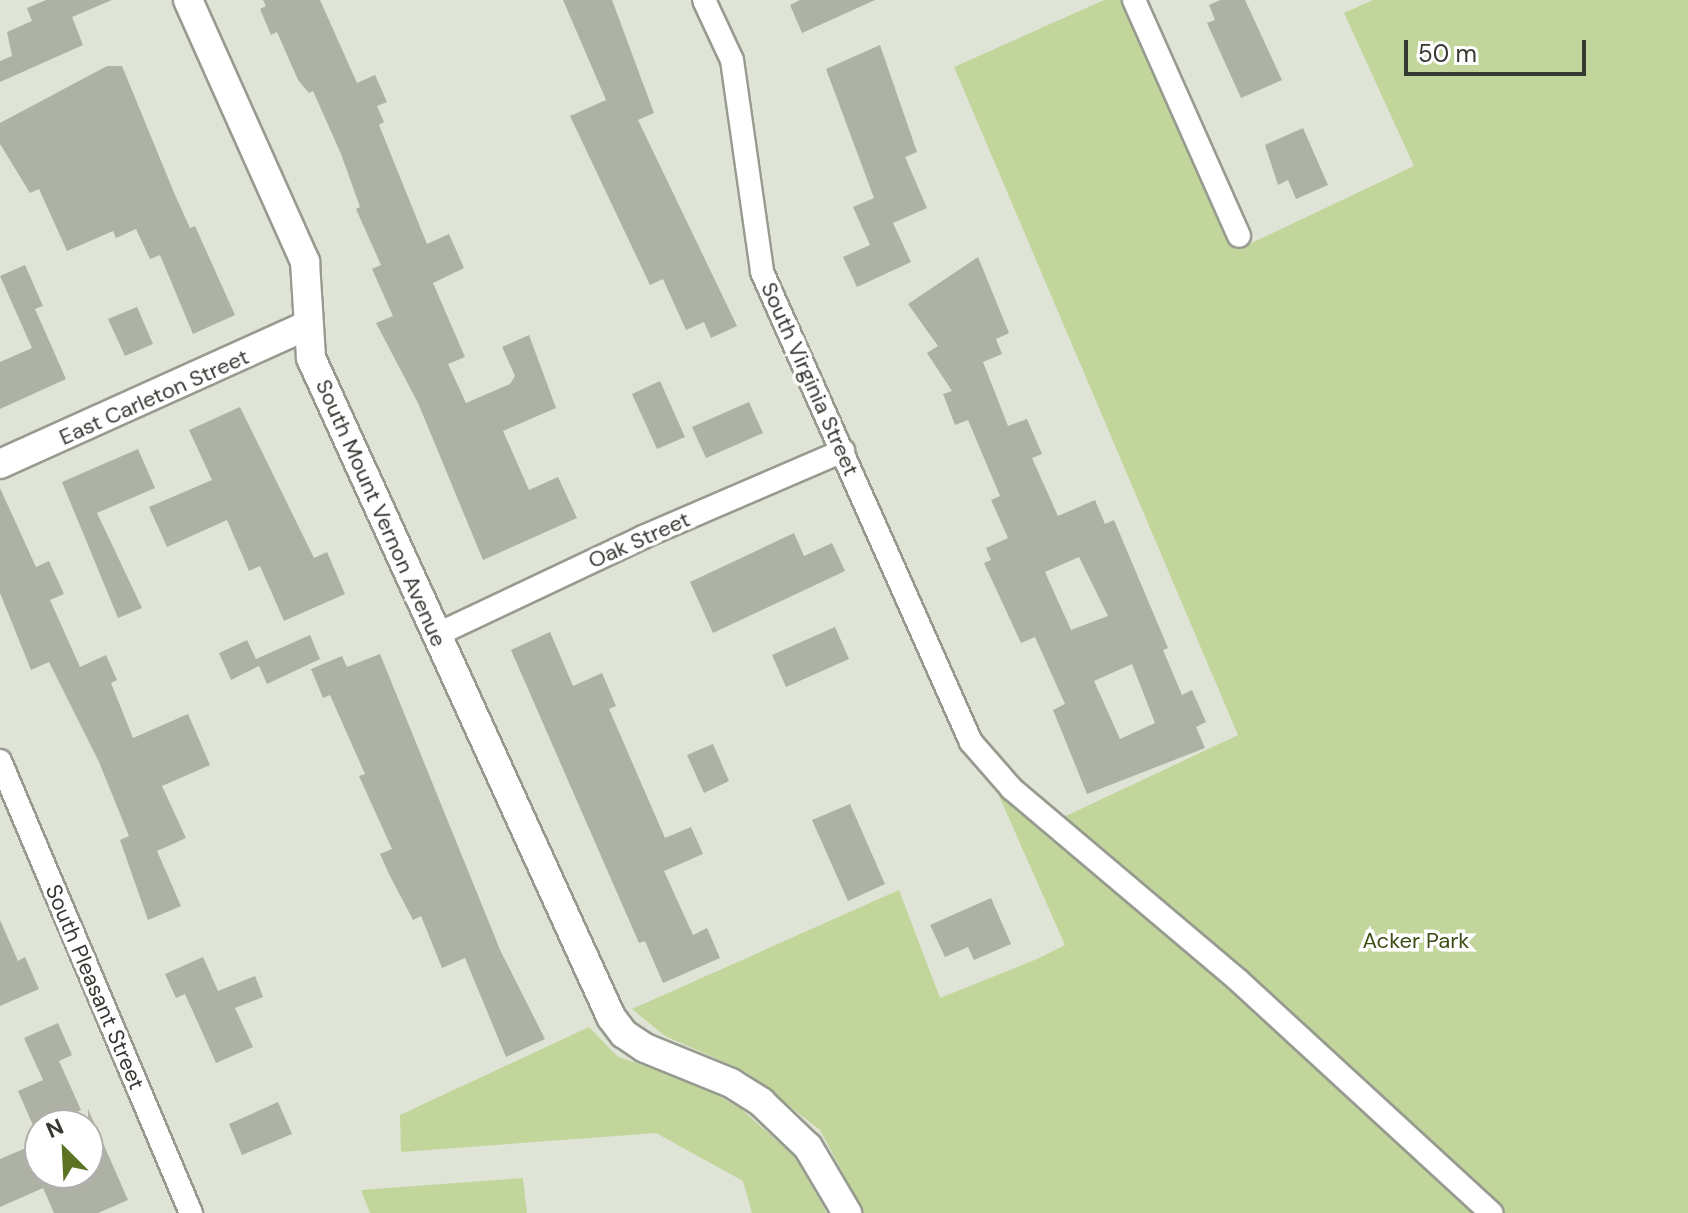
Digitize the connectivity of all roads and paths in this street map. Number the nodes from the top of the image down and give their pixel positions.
1 (188, 0) edge
2 (704, 0) edge
3 (1134, 0) edge
4 (1239, 236) dead end
5 (306, 326) junction
6 (843, 451) junction
7 (0, 464) edge
8 (436, 635) junction
9 (0, 761) edge
10 (191, 1213) edge
11 (847, 1213) edge
12 (1491, 1213) edge

1 - 5 street, South Mount Vernon Avenue
2 - 6 street, South Virginia Street
3 - 4 street
5 - 7 street, East Carleton Street
5 - 8 street, South Mount Vernon Avenue
6 - 8 street, Oak Street
6 - 12 street, South Virginia Street
8 - 11 street, South Mount Vernon Avenue
9 - 10 street, South Pleasant Street

